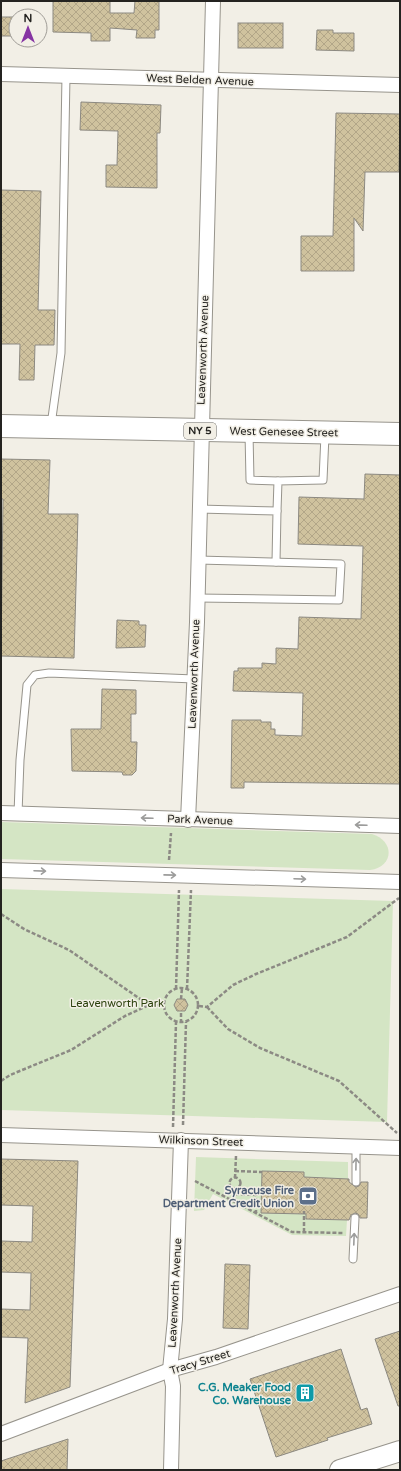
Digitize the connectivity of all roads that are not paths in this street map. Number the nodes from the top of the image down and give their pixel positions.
1 (213, 1) edge
2 (1, 74) edge
3 (66, 76) junction
4 (211, 80) junction
5 (400, 85) edge
6 (1, 426) edge
7 (50, 427) junction
8 (201, 431) junction
9 (249, 431) junction
10 (325, 433) junction
11 (400, 434) edge
12 (278, 481) junction
13 (199, 509) junction
14 (277, 511) junction
15 (198, 560) junction
16 (276, 562) junction
17 (197, 598) junction
18 (194, 679) junction
19 (1, 813) edge
20 (18, 814) junction
21 (188, 820) junction
22 (400, 826) edge
23 (1, 870) edge
24 (400, 882) edge
25 (1, 1135) edge
26 (179, 1140) junction
27 (356, 1146) junction
28 (400, 1148) edge
29 (356, 1182) dead end
30 (355, 1218) dead end
31 (353, 1259) dead end
32 (400, 1294) edge
33 (170, 1370) junction
34 (1, 1434) edge
35 (400, 1451) edge
36 (171, 1470) edge
37 (340, 1470) edge

1 - 4 street, Leavenworth Avenue
2 - 3 street, West Belden Avenue
3 - 4 street, West Belden Avenue
3 - 7 lane
4 - 5 street, West Belden Avenue
4 - 8 street, Leavenworth Avenue
6 - 7 main road, West Genesee Street / NY 5
7 - 8 main road, West Genesee Street / NY 5
8 - 9 main road, West Genesee Street / NY 5
8 - 13 street, Leavenworth Avenue
9 - 10 main road, West Genesee Street / NY 5
9 - 12 lane
10 - 11 main road, West Genesee Street / NY 5
10 - 12 lane
12 - 14 lane
13 - 14 lane
13 - 15 street, Leavenworth Avenue
14 - 16 lane
15 - 16 lane
15 - 17 street, Leavenworth Avenue
16 - 17 lane
17 - 18 street, Leavenworth Avenue
18 - 20 lane
18 - 21 street, Leavenworth Avenue
19 - 20 street, Park Avenue
21 -> 20 street, Park Avenue
22 -> 21 street, Park Avenue
23 -> 24 street
25 - 26 street, Wilkinson Street
26 - 27 street, Wilkinson Street
26 - 33 street, Leavenworth Avenue
27 - 28 street, Wilkinson Street
29 -> 27 lane
31 -> 30 lane
32 - 33 street, Tracy Street
33 - 34 street, Tracy Street
33 - 36 street, Leavenworth Avenue
35 - 37 main road

